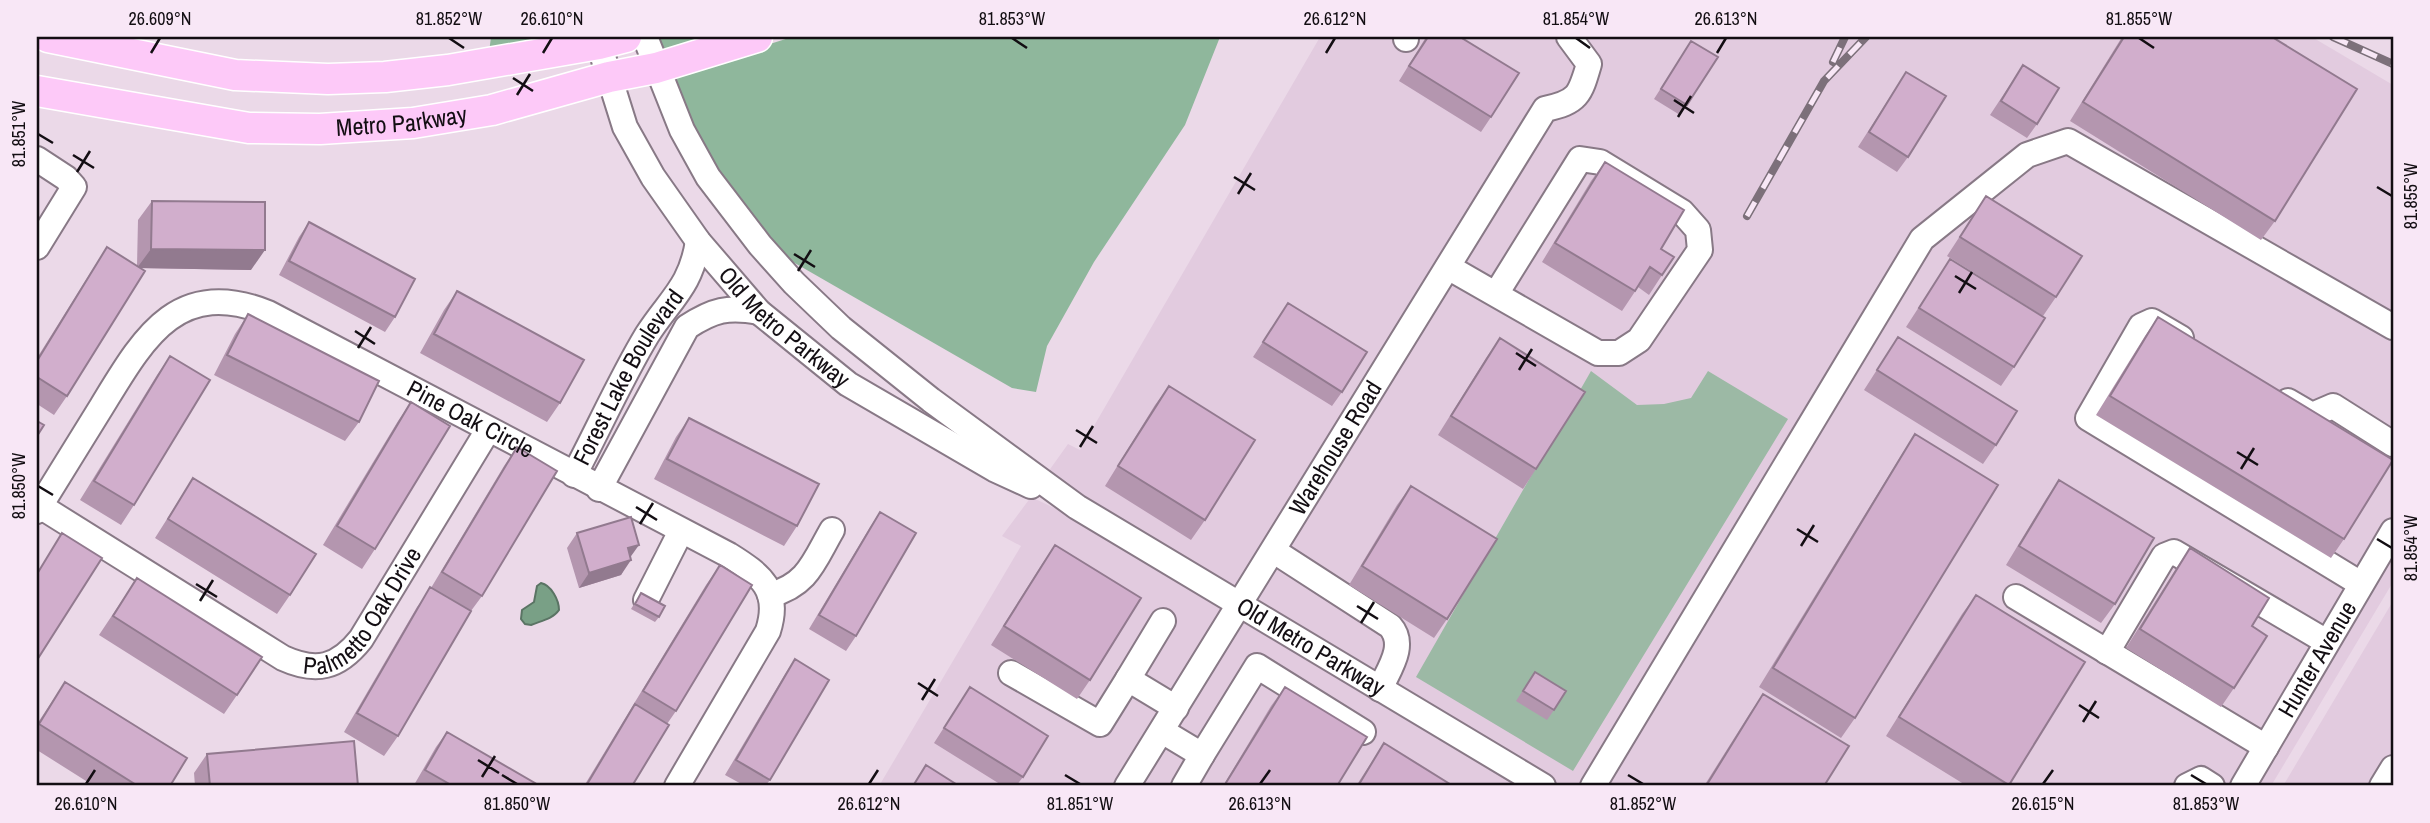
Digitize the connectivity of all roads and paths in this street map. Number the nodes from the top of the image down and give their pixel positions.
1 (48, 37) edge
2 (645, 37) edge
3 (757, 37) edge
4 (1569, 37) edge
5 (613, 41) edge
6 (656, 68) junction
7 (609, 77) junction
8 (37, 91) edge
9 (37, 159) edge
10 (698, 241) junction
11 (37, 247) edge
12 (1448, 267) junction
13 (1496, 294) junction
14 (759, 312) junction
15 (663, 314) junction
16 (687, 327) junction
17 (2393, 327) edge
18 (2198, 348) edge
19 (2267, 388) edge
20 (858, 390) junction
21 (931, 400) junction
22 (605, 417) junction
23 (488, 430) junction
24 (631, 430) junction
25 (2393, 444) edge
26 (574, 475) junction
27 (599, 489) junction
28 (1077, 506) junction
29 (39, 509) edge
30 (832, 530) dead end
31 (681, 531) junction
32 (2392, 535) edge
33 (1274, 551) junction
34 (2361, 584) junction
35 (771, 595) junction
36 (2016, 597) dead end
37 (646, 600) edge
38 (1241, 606) junction
39 (1163, 621) dead end
40 (2327, 642) junction
41 (2107, 652) junction
42 (1011, 673) dead end
43 (1128, 679) junction
44 (1380, 689) junction
45 (1176, 708) junction
46 (1162, 731) junction
47 (1363, 732) edge
48 (2266, 747) junction
49 (1202, 755) junction
50 (2393, 768) edge
51 (677, 786) edge
52 (1127, 786) edge
53 (1184, 786) edge
54 (1544, 786) edge
55 (1593, 786) edge
56 (2188, 786) edge
57 (2212, 786) edge
58 (2243, 786) edge
59 (2382, 786) edge

1 - 5 main road, Metro Parkway
2 - 6 street, Old Metro Parkway
3 - 6 main road, Metro Parkway
4 - 12 street, Warehouse Road
5 - 7 street, Old Metro Parkway
6 - 7 main road, Metro Parkway
6 - 21 street, Old Metro Parkway
7 - 8 main road, Metro Parkway
7 - 10 street, Old Metro Parkway
9 - 11 street
10 - 14 street, Old Metro Parkway
10 - 15 street, Forest Lake Boulevard
12 - 13 street
12 - 33 street, Warehouse Road
13 - 13 street
14 - 16 street, Forest Lake Boulevard
14 - 20 street, Old Metro Parkway
15 - 16 street
15 - 22 street, Forest Lake Boulevard
16 - 24 street, Forest Lake Boulevard
17 - 55 street
18 - 34 street
19 - 25 street
20 - 21 street
20 - 28 street, Old Metro Parkway
21 - 28 street, Old Metro Parkway
22 - 24 street
22 - 26 street, Forest Lake Boulevard
23 - 26 street, Pine Oak Circle
23 - 29 street, Pine Oak Circle
23 - 29 street, Palmetto Oak Drive
24 - 27 street, Forest Lake Boulevard
26 - 27 street, Pine Oak Circle
27 - 31 street, Pine Oak Circle
28 - 38 street, Old Metro Parkway
30 - 35 street
31 - 35 street, Pine Oak Circle
31 - 37 street
32 - 34 street, Hunter Avenue
33 - 38 street, Warehouse Road
33 - 44 street
34 - 40 street, Hunter Avenue
35 - 51 street
36 - 41 street
38 - 44 street, Old Metro Parkway
38 - 45 street, Warehouse Road
39 - 43 street
40 - 41 street
40 - 48 street, Hunter Avenue
41 - 48 street
42 - 43 street
43 - 45 street
44 - 54 street, Old Metro Parkway
45 - 46 street, Warehouse Road
46 - 49 street
46 - 52 street, Warehouse Road
47 - 49 street
48 - 58 street, Hunter Avenue
49 - 53 street
50 - 59 street
56 - 57 street

